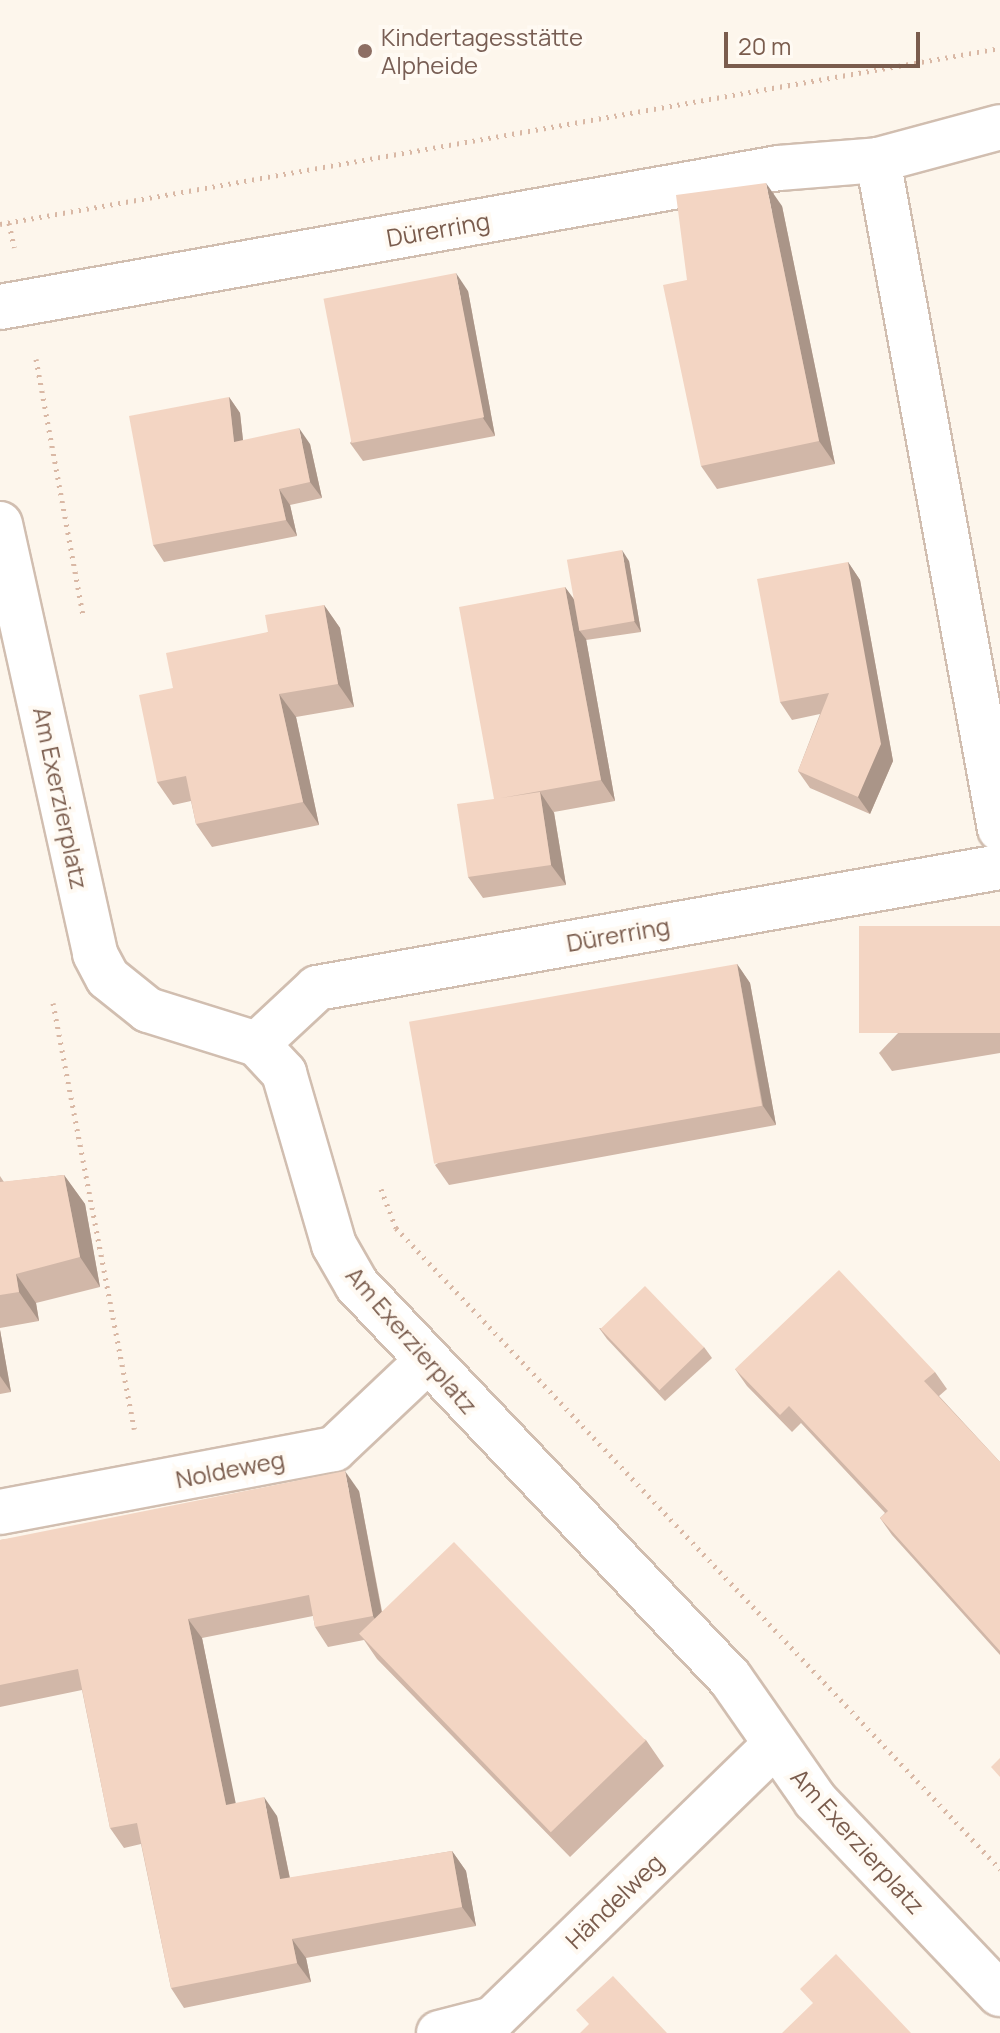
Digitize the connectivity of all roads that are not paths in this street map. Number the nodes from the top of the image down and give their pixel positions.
1 (1000, 127) edge
2 (878, 160) junction
3 (13, 304) edge
4 (0, 524) edge
5 (1000, 829) edge
6 (1000, 867) edge
7 (257, 1044) junction
8 (427, 1361) junction
9 (0, 1512) edge
10 (774, 1746) junction
11 (1000, 1994) edge
12 (439, 2033) edge

1 - 2 street, Dürerring
2 - 3 street, Dürerring
2 - 5 street
4 - 7 street, Am Exerzierplatz
6 - 7 street, Dürerring
7 - 8 street, Am Exerzierplatz
8 - 9 street, Noldeweg
8 - 10 street, Am Exerzierplatz
10 - 11 street, Am Exerzierplatz
10 - 12 street, Händelweg

